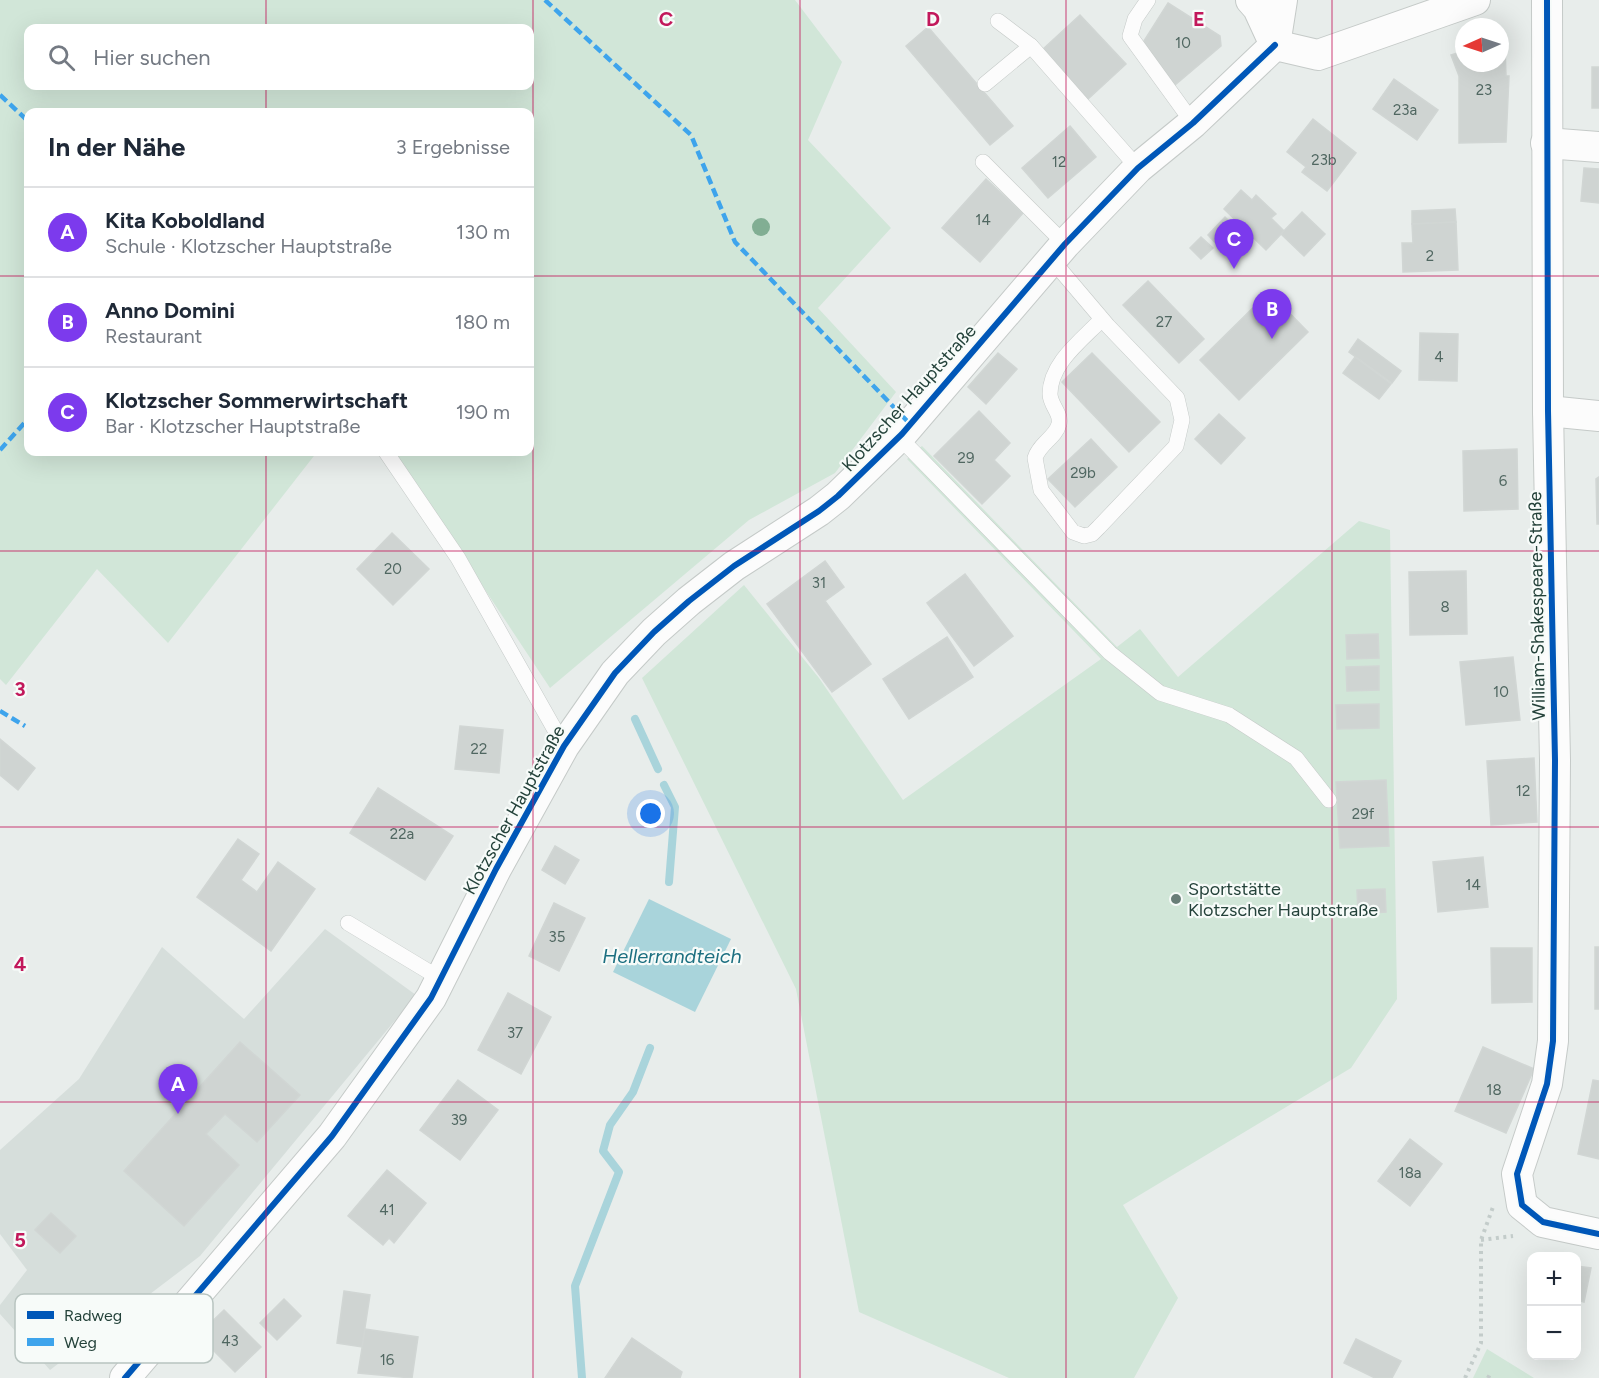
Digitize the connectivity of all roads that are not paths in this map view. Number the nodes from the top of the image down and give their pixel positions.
1 (1148, 0) edge
2 (1251, 0) edge
3 (1282, 0) edge
4 (1475, 0) edge
5 (1547, 0) edge
6 (998, 21) dead end
7 (1275, 45) junction
8 (1031, 46) junction
9 (985, 84) dead end
10 (1193, 123) junction
11 (1545, 144) junction
12 (1599, 147) edge
13 (983, 162) dead end
14 (1138, 168) junction
15 (1059, 252) junction
16 (1102, 319) junction
17 (1548, 411) junction
18 (1599, 416) edge
19 (899, 437) junction
20 (389, 456) edge
21 (564, 746) junction
22 (1329, 800) dead end
23 (348, 923) dead end
24 (441, 979) junction
25 (1599, 1234) edge
26 (201, 1294) edge
27 (144, 1363) edge
28 (132, 1377) edge

1 - 10 lane
2 - 7 street
3 - 7 street
4 - 7 street
5 - 11 street, William-Shakespeare-Straße
6 - 8 lane
7 - 10 street, Klotzscher Hauptstraße
8 - 9 lane
8 - 14 lane
10 - 14 street, Klotzscher Hauptstraße
11 - 12 street
11 - 17 street, William-Shakespeare-Straße
13 - 15 lane
14 - 15 street, Klotzscher Hauptstraße
15 - 16 lane
15 - 19 street, Klotzscher Hauptstraße
16 - 16 lane
17 - 18 street
17 - 25 street, William-Shakespeare-Straße
19 - 21 street, Klotzscher Hauptstraße
19 - 22 lane
20 - 21 lane
21 - 24 street, Klotzscher Hauptstraße
23 - 24 lane
24 - 26 street, Klotzscher Hauptstraße
27 - 28 street, Klotzscher Hauptstraße

